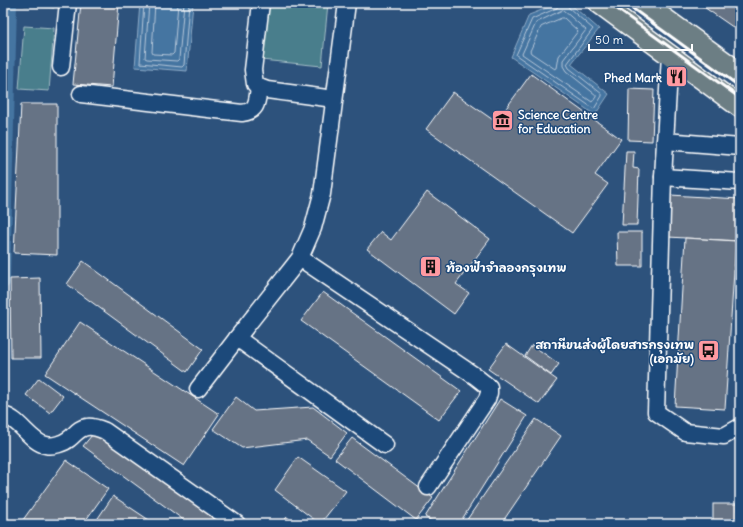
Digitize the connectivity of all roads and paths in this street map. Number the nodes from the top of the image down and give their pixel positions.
1 (68, 3) edge
2 (261, 3) edge
3 (347, 3) edge
4 (599, 3) edge
5 (643, 3) edge
6 (670, 55) junction
7 (61, 67) dead end
8 (740, 73) edge
9 (259, 87) junction
10 (81, 94) dead end
11 (334, 99) junction
12 (740, 107) edge
13 (665, 141) junction
14 (740, 147) edge
15 (663, 177) junction
16 (740, 182) edge
17 (300, 258) junction
18 (237, 338) junction
19 (198, 389) dead end
20 (5, 415) edge
21 (740, 427) edge
22 (385, 445) dead end
23 (428, 487) dead end
24 (237, 524) edge

1 - 7 street
2 - 9 street
3 - 11 street
4 - 6 main road
5 - 8 main road
6 - 12 main road
6 - 13 street
9 - 10 street
9 - 11 street
11 - 17 street
13 - 14 street
13 - 15 street
15 - 16 street
15 - 21 street
17 - 18 street
17 - 23 street
18 - 19 street
18 - 22 street
20 - 24 street

